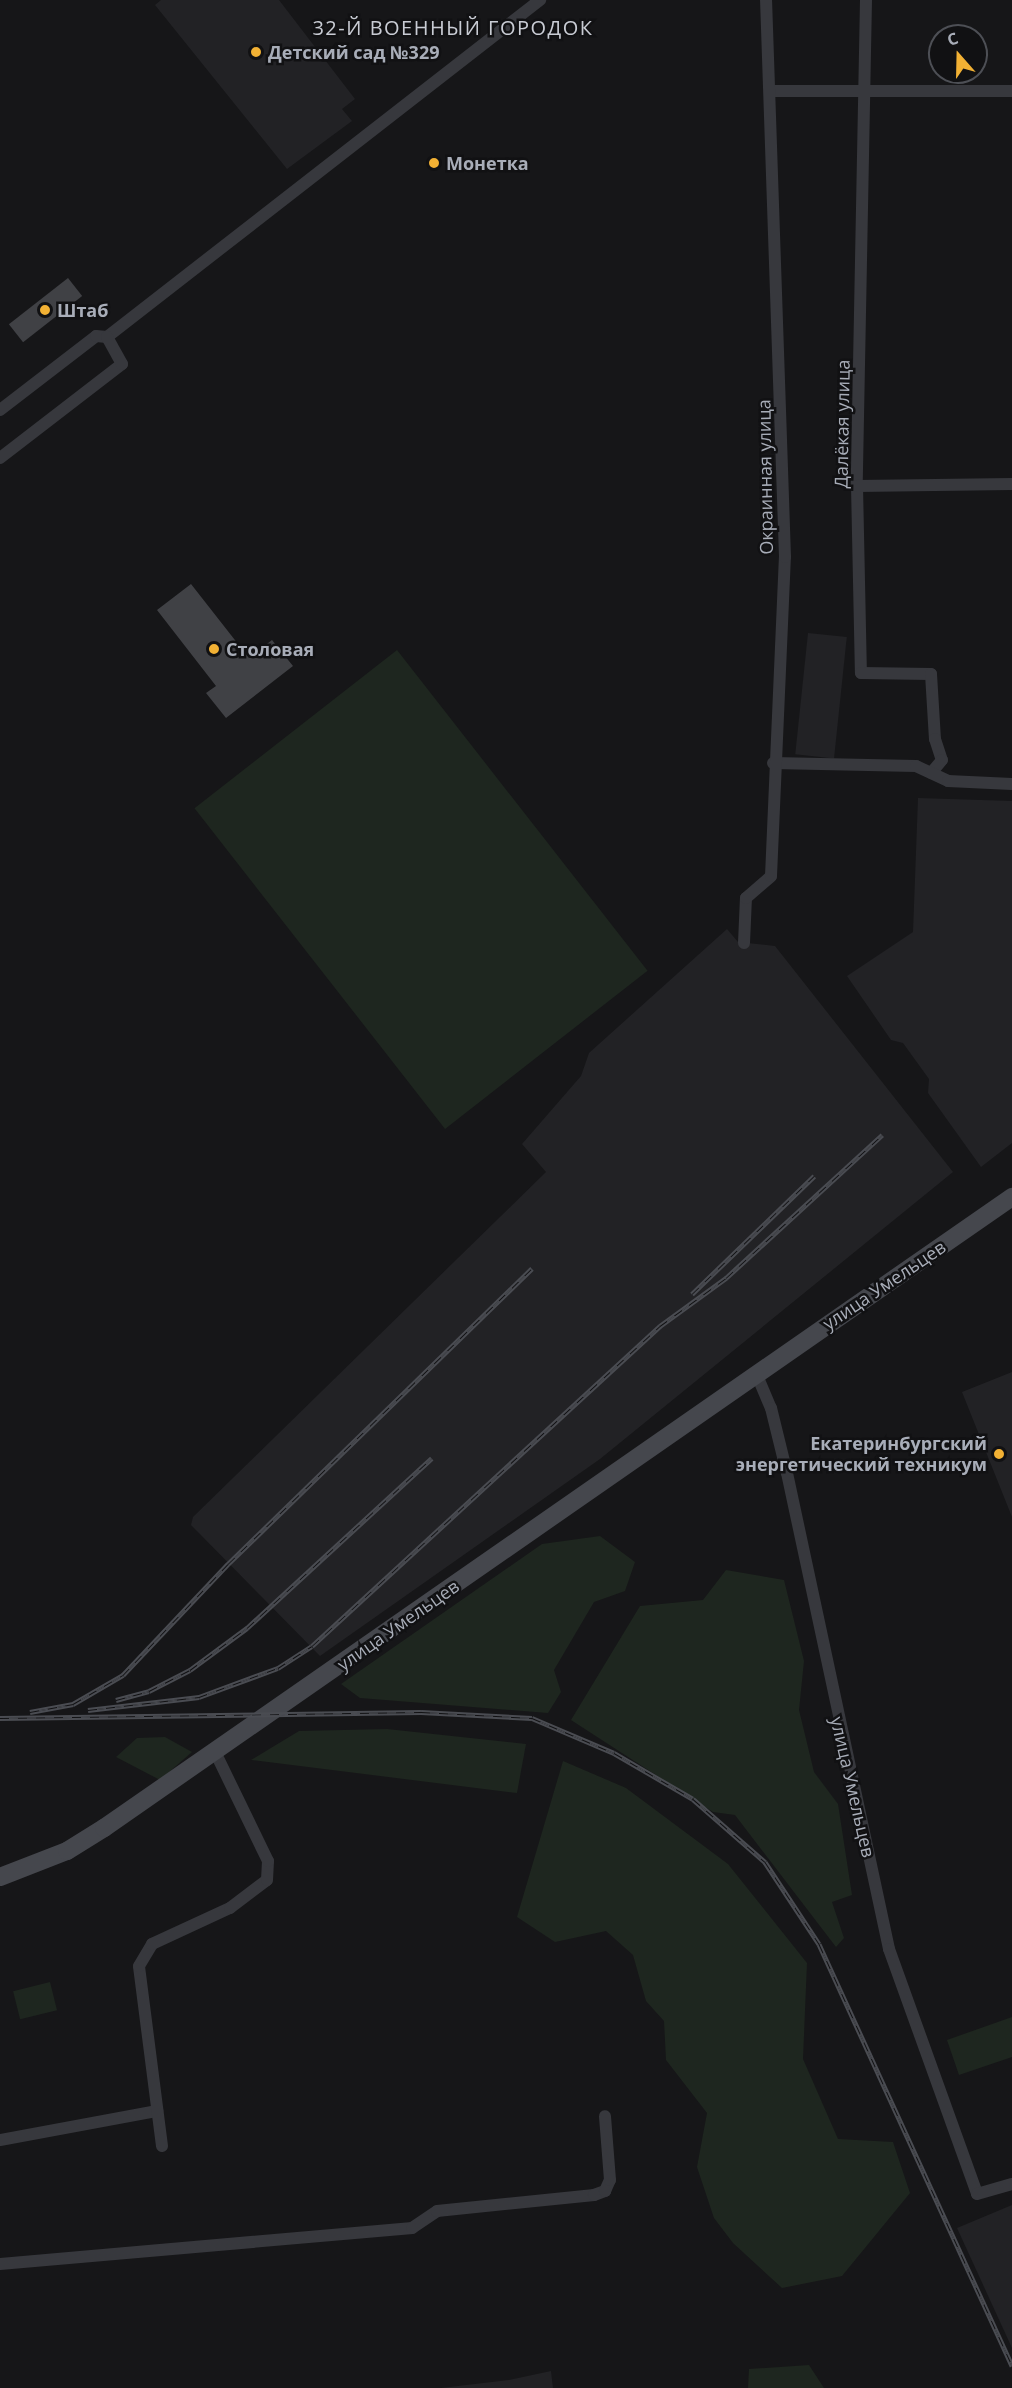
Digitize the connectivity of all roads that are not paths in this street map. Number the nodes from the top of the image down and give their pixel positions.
1 (540, 0) edge
2 (766, 0) edge
3 (866, 0) edge
4 (1012, 90) edge
5 (772, 91) junction
6 (866, 91) junction
7 (107, 337) junction
8 (0, 410) edge
9 (0, 458) edge
10 (1012, 484) edge
11 (858, 486) junction
12 (773, 763) junction
13 (931, 773) junction
14 (1012, 784) edge
15 (744, 943) dead end
16 (1012, 1197) edge
17 (756, 1372) junction
18 (215, 1752) junction
19 (0, 1877) edge
20 (157, 2110) junction
21 (606, 2116) dead end
22 (0, 2140) edge
23 (162, 2146) dead end
24 (1012, 2184) edge
25 (0, 2264) edge

1 - 7 street
2 - 5 street, Окраинная улица
3 - 6 street, Далёкая улица
4 - 6 street
5 - 6 street
5 - 12 street, Окраинная улица
6 - 11 street, Далёкая улица
7 - 8 street
7 - 9 street
10 - 11 street
11 - 13 street, Далёкая улица
12 - 13 street
12 - 15 street, Окраинная улица
13 - 14 street
16 - 17 street, улица Умельцев
17 - 18 street, улица Умельцев
17 - 24 street, улица Умельцев
18 - 19 street, улица Умельцев
18 - 20 street
20 - 22 street
20 - 23 street
21 - 25 street

